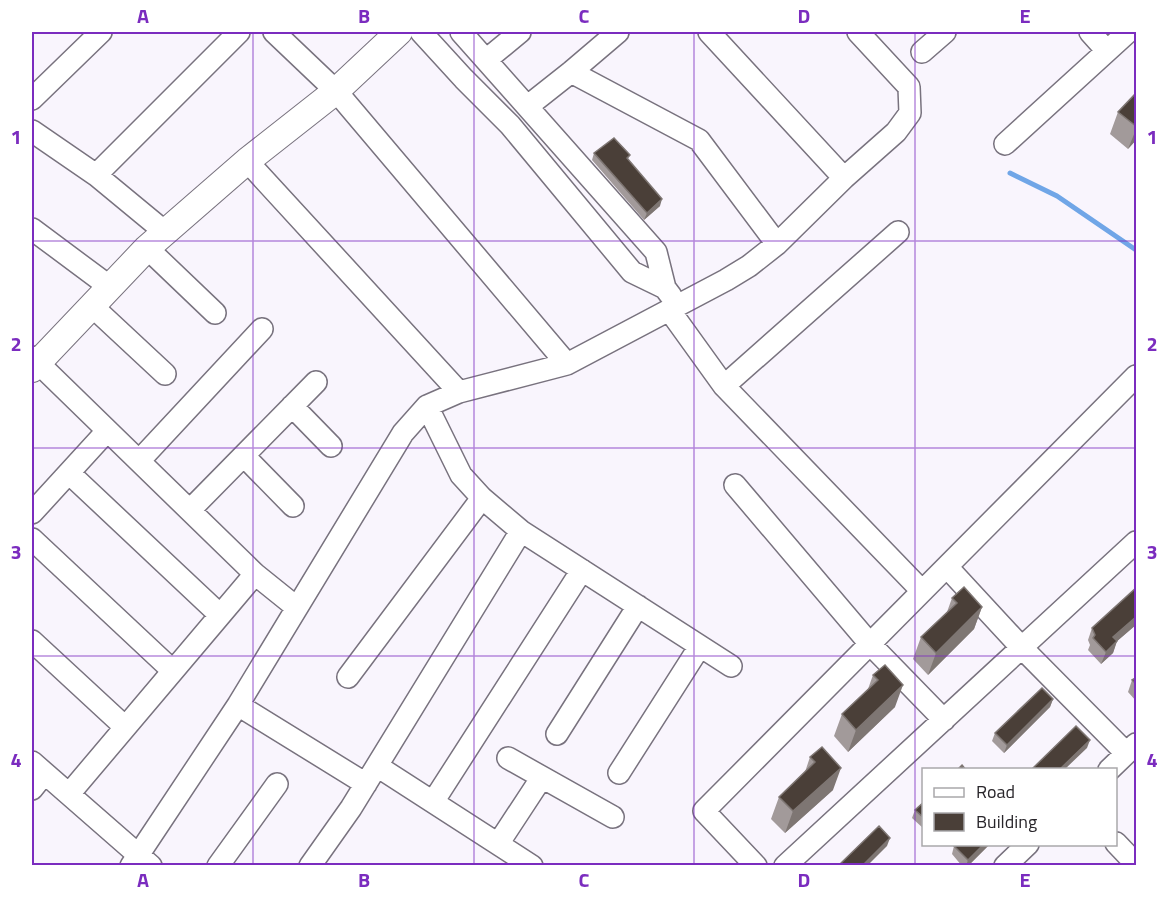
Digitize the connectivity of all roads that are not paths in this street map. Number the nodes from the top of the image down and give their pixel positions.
1 (101, 32) edge
2 (239, 32) edge
3 (274, 32) edge
4 (399, 32) edge
5 (421, 32) edge
6 (461, 32) edge
7 (520, 32) edge
8 (709, 32) edge
9 (858, 32) edge
10 (945, 32) edge
11 (1090, 32) edge
12 (1128, 32) edge
13 (609, 34) edge
14 (1107, 51) junction
15 (922, 52) dead end
16 (486, 60) junction
17 (571, 72) junction
18 (336, 91) junction
19 (32, 99) edge
20 (528, 106) junction
21 (32, 131) edge
22 (1005, 144) dead end
23 (247, 161) junction
24 (96, 175) junction
25 (844, 178) junction
26 (32, 228) edge
27 (898, 232) dead end
28 (156, 240) junction
29 (777, 244) junction
30 (110, 287) junction
31 (665, 288) junction
32 (92, 306) junction
33 (675, 309) junction
34 (215, 313) dead end
35 (262, 329) dead end
36 (33, 363) edge
37 (567, 364) junction
38 (165, 374) dead end
39 (1136, 378) edge
40 (316, 382) dead end
41 (724, 386) junction
42 (459, 392) junction
43 (292, 406) junction
44 (427, 406) junction
45 (107, 430) junction
46 (331, 446) dead end
47 (244, 456) junction
48 (139, 461) junction
49 (69, 473) junction
50 (735, 484) dead end
51 (482, 498) junction
52 (293, 506) dead end
53 (190, 510) junction
54 (32, 513) edge
55 (521, 531) junction
56 (32, 539) edge
57 (1137, 542) edge
58 (947, 567) junction
59 (582, 570) junction
60 (255, 574) junction
61 (922, 591) junction
62 (638, 606) junction
63 (296, 607) junction
64 (220, 615) junction
65 (32, 641) edge
66 (870, 644) junction
67 (700, 646) junction
68 (1022, 648) junction
69 (731, 666) dead end
70 (173, 671) junction
71 (348, 677) dead end
72 (238, 705) junction
73 (944, 720) junction
74 (125, 728) junction
75 (558, 734) dead end
76 (1131, 749) edge
77 (508, 758) dead end
78 (377, 766) junction
79 (1111, 768) edge
80 (619, 774) dead end
81 (36, 775) edge
82 (542, 777) junction
83 (277, 784) dead end
84 (366, 784) junction
85 (69, 794) junction
86 (433, 802) junction
87 (613, 817) dead end
88 (498, 844) junction
89 (1117, 844) edge
90 (1026, 846) edge
91 (140, 862) edge
92 (1137, 864) edge
93 (218, 866) edge
94 (310, 866) edge
95 (532, 866) edge
96 (756, 866) edge
97 (785, 866) edge
98 (1005, 866) edge

1 - 19 street
2 - 24 street
3 - 18 street
4 - 18 street
5 - 31 street
6 - 16 street
7 - 16 street
8 - 25 street
9 - 25 street
10 - 15 street
11 - 14 street
12 - 14 street
13 - 17 street
14 - 22 street
16 - 20 street
17 - 20 street
17 - 29 street
18 - 23 street
18 - 37 street
20 - 31 street
21 - 24 street
23 - 28 street
23 - 42 street
24 - 28 street
25 - 29 street
26 - 30 street
27 - 41 street
28 - 30 street
28 - 34 street
29 - 33 street
30 - 32 street
31 - 33 street
32 - 36 street
32 - 38 street
33 - 37 street
33 - 41 street
35 - 48 street
36 - 45 street
37 - 42 street
39 - 58 street
40 - 43 street
41 - 61 street
42 - 44 street
43 - 46 street
43 - 47 street
44 - 51 street
44 - 63 street
45 - 48 street
45 - 49 street
47 - 52 street
47 - 53 street
48 - 53 street
49 - 54 street
49 - 64 street
50 - 66 street
51 - 55 street
51 - 71 street
53 - 60 street
55 - 59 street
55 - 78 street
56 - 70 street
57 - 68 street
58 - 61 street
58 - 68 street
59 - 62 street
59 - 86 street
60 - 63 street
60 - 64 street
61 - 66 street
62 - 67 street
62 - 75 street
63 - 72 street
64 - 70 street
65 - 74 street
66 - 73 street
66 - 96 street
67 - 69 street
67 - 80 street
68 - 73 street
68 - 76 street
70 - 74 street
72 - 84 street
72 - 91 street
73 - 97 street
74 - 85 street
76 - 79 street
77 - 82 street
78 - 84 street
78 - 86 street
81 - 85 street
82 - 87 street
82 - 88 street
83 - 93 street
84 - 94 street
85 - 91 street
86 - 88 street
88 - 95 street
89 - 92 street
90 - 98 street

